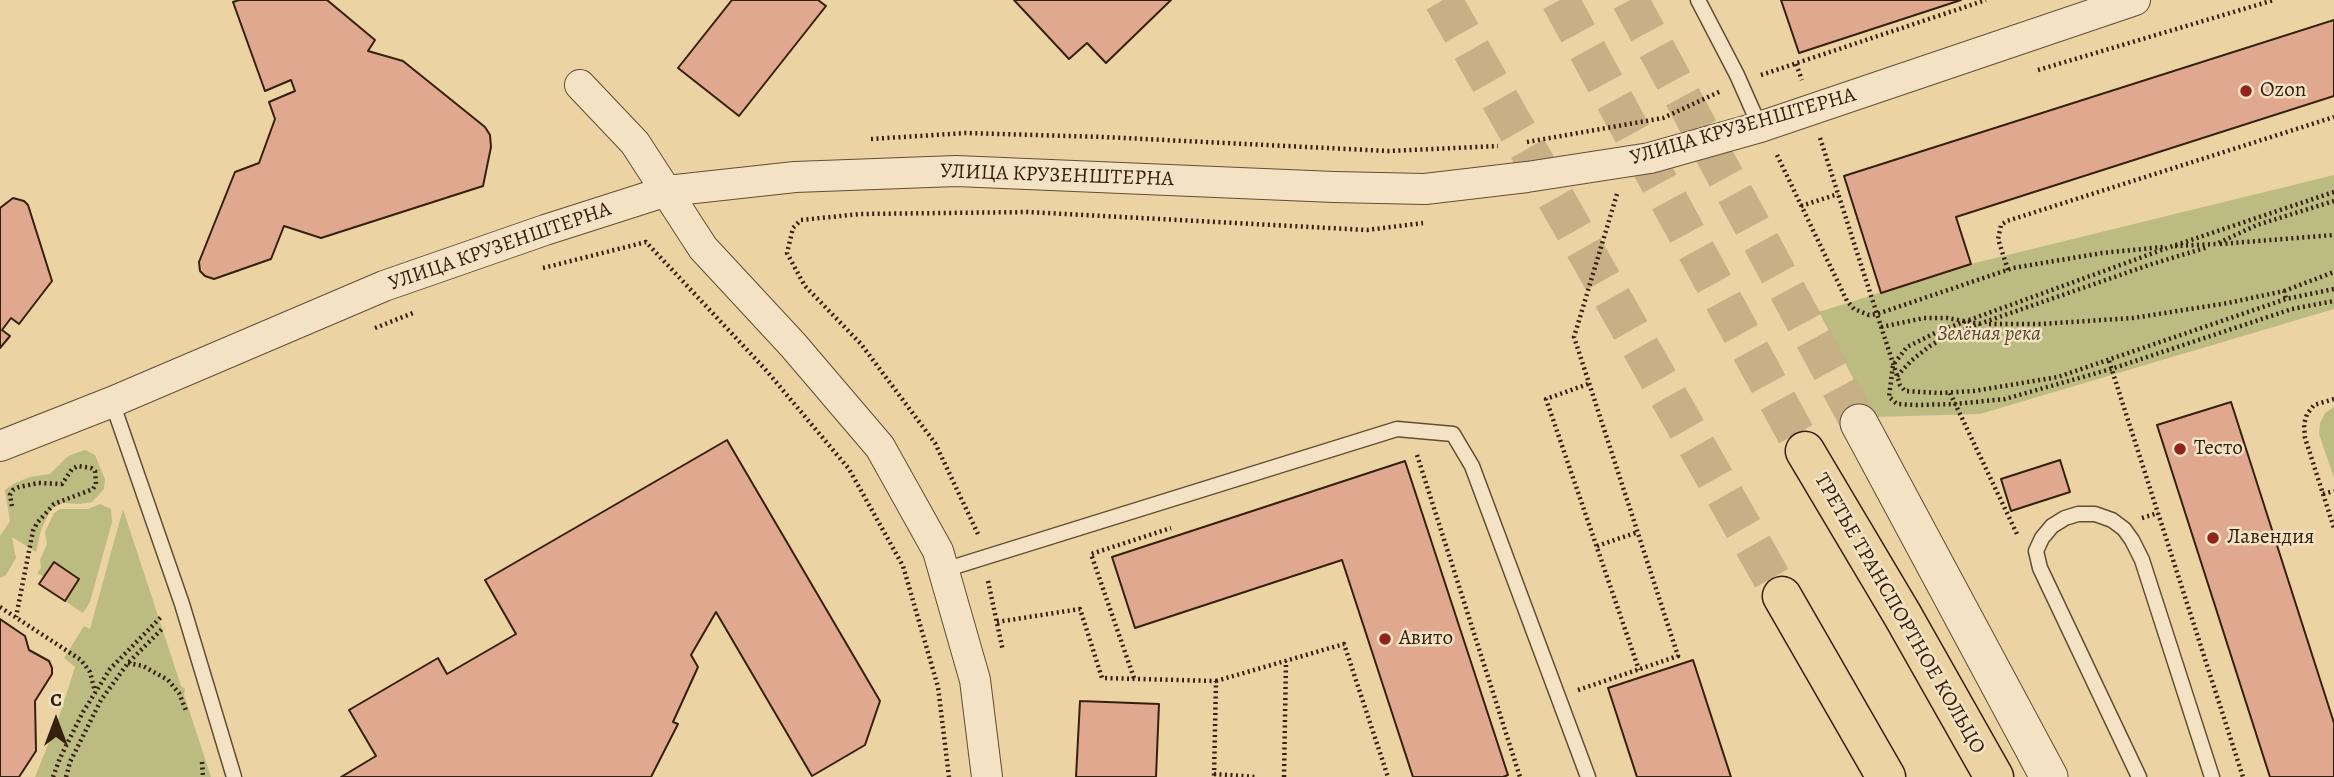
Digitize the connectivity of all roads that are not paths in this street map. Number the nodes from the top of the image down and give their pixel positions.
1 (1698, 0) edge
2 (2135, 0) edge
3 (580, 85) dead end
4 (1760, 127) junction
5 (667, 191) junction
6 (113, 402) junction
7 (1859, 423) tunnel mouth
8 (0, 446) edge
9 (1805, 451) tunnel mouth
10 (944, 570) junction
11 (1782, 596) tunnel mouth
12 (234, 777) edge
13 (987, 777) edge
14 (1588, 777) edge
15 (1886, 777) edge
16 (1994, 777) edge
17 (2049, 777) edge
18 (2139, 777) edge
19 (2212, 777) edge

1 - 4 lane
2 - 4 street, УЛИЦА КРУЗЕНШТЕРНА
3 - 5 street
4 - 5 street, УЛИЦА КРУЗЕНШТЕРНА
5 - 6 street, УЛИЦА КРУЗЕНШТЕРНА
5 - 10 street
6 - 8 street, УЛИЦА КРУЗЕНШТЕРНА
6 - 12 lane
7 - 17 street
9 - 16 main road, ТРЕТЬЕ ТРАНСПОРТНОЕ КОЛЬЦО
10 - 13 street
10 - 14 lane
11 - 15 main road
18 - 19 lane

